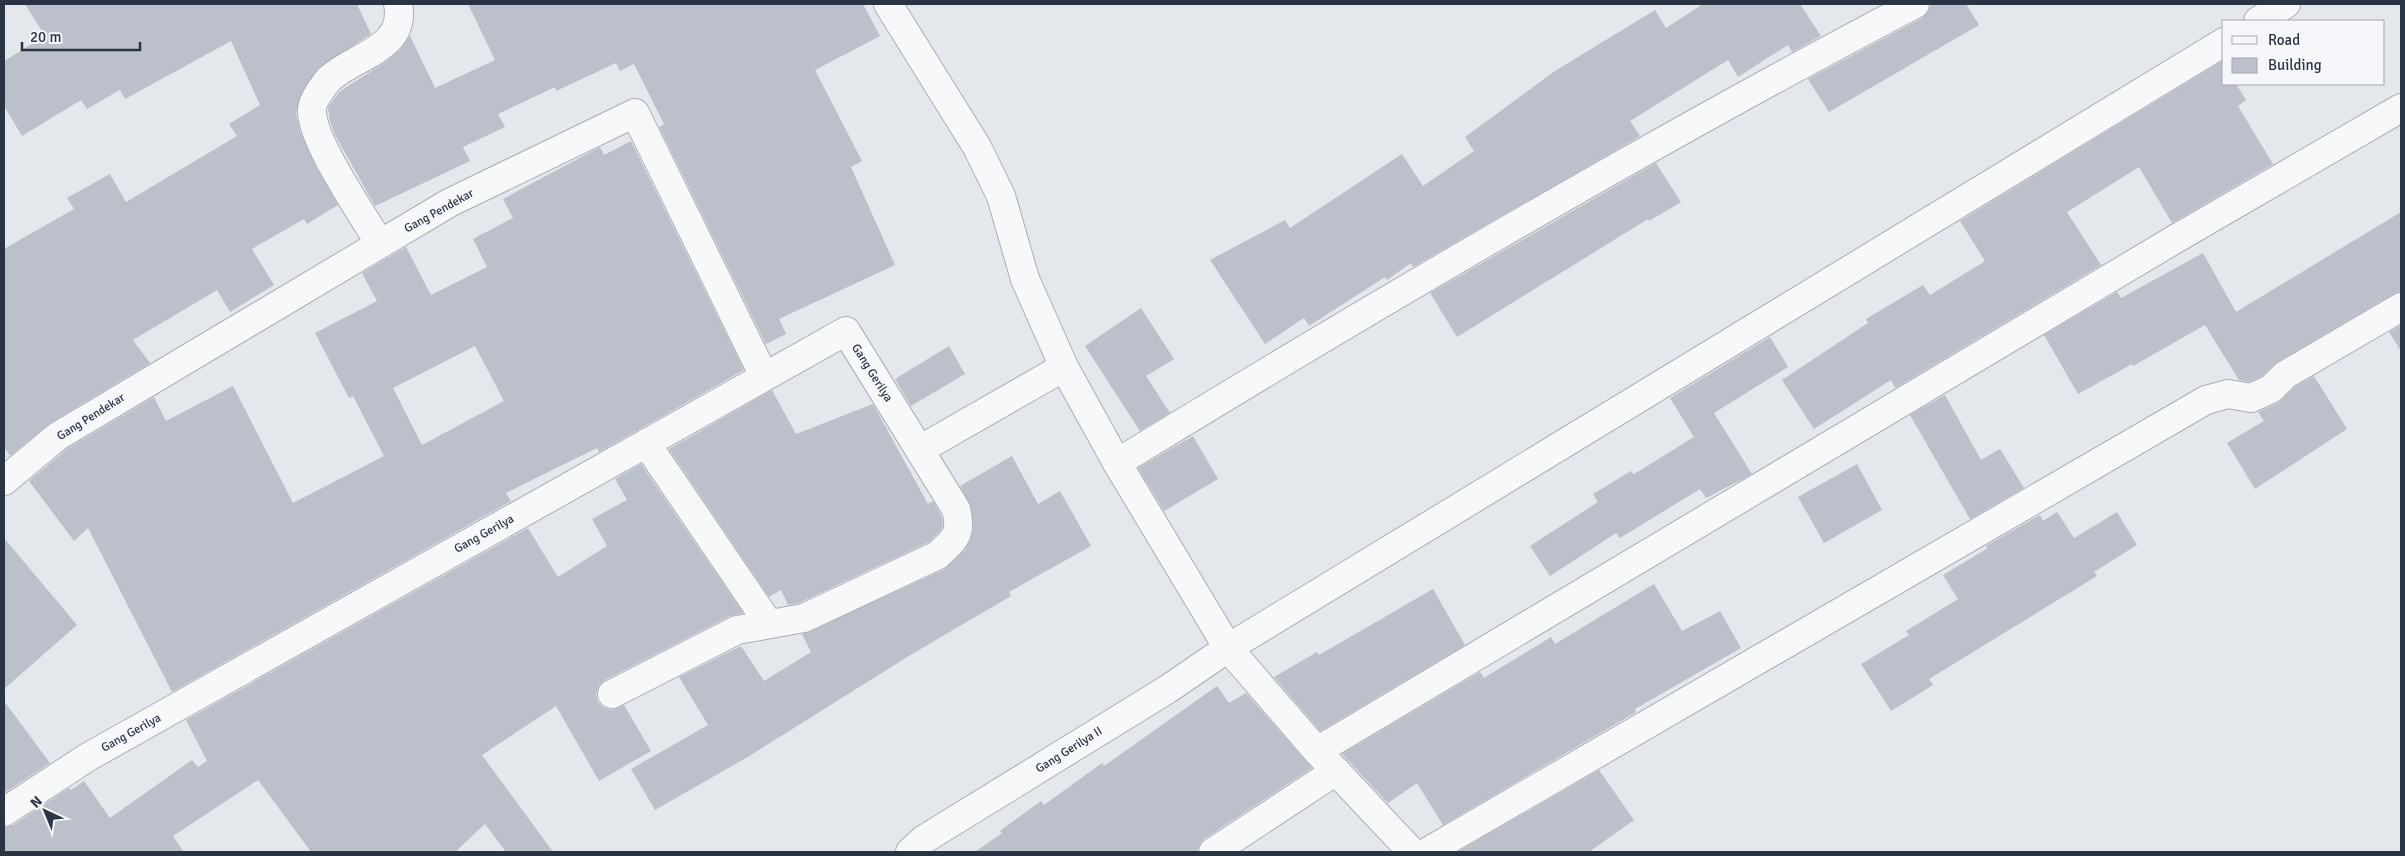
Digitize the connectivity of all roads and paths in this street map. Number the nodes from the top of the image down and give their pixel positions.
1 (398, 4) edge
2 (888, 4) edge
3 (1915, 4) edge
4 (2286, 4) edge
5 (2260, 20) edge
6 (2222, 43) edge
7 (2401, 108) edge
8 (380, 244) junction
9 (2401, 307) edge
10 (1064, 367) junction
11 (764, 376) junction
12 (646, 443) junction
13 (920, 449) junction
14 (1117, 463) junction
15 (4, 481) edge
16 (769, 624) junction
17 (1228, 648) junction
18 (612, 694) dead end
19 (1317, 752) junction
20 (1336, 771) junction
21 (4, 812) edge
22 (910, 852) edge
23 (1213, 852) edge
24 (1412, 852) edge
25 (1427, 852) edge

1 - 8 street
2 - 10 street
3 - 14 street
4 - 5 street
6 - 17 street, Gang Gerilya II
7 - 19 street
8 - 11 street, Gang Pendekar
8 - 15 street, Gang Pendekar
9 - 25 street
10 - 13 street
10 - 14 street
11 - 12 street, Gang Gerilya
11 - 13 street, Gang Gerilya
12 - 16 street
12 - 21 street, Gang Gerilya
13 - 16 street
14 - 17 street
16 - 18 street
17 - 19 street
17 - 22 street, Gang Gerilya II
19 - 20 street
20 - 23 street
20 - 24 street

